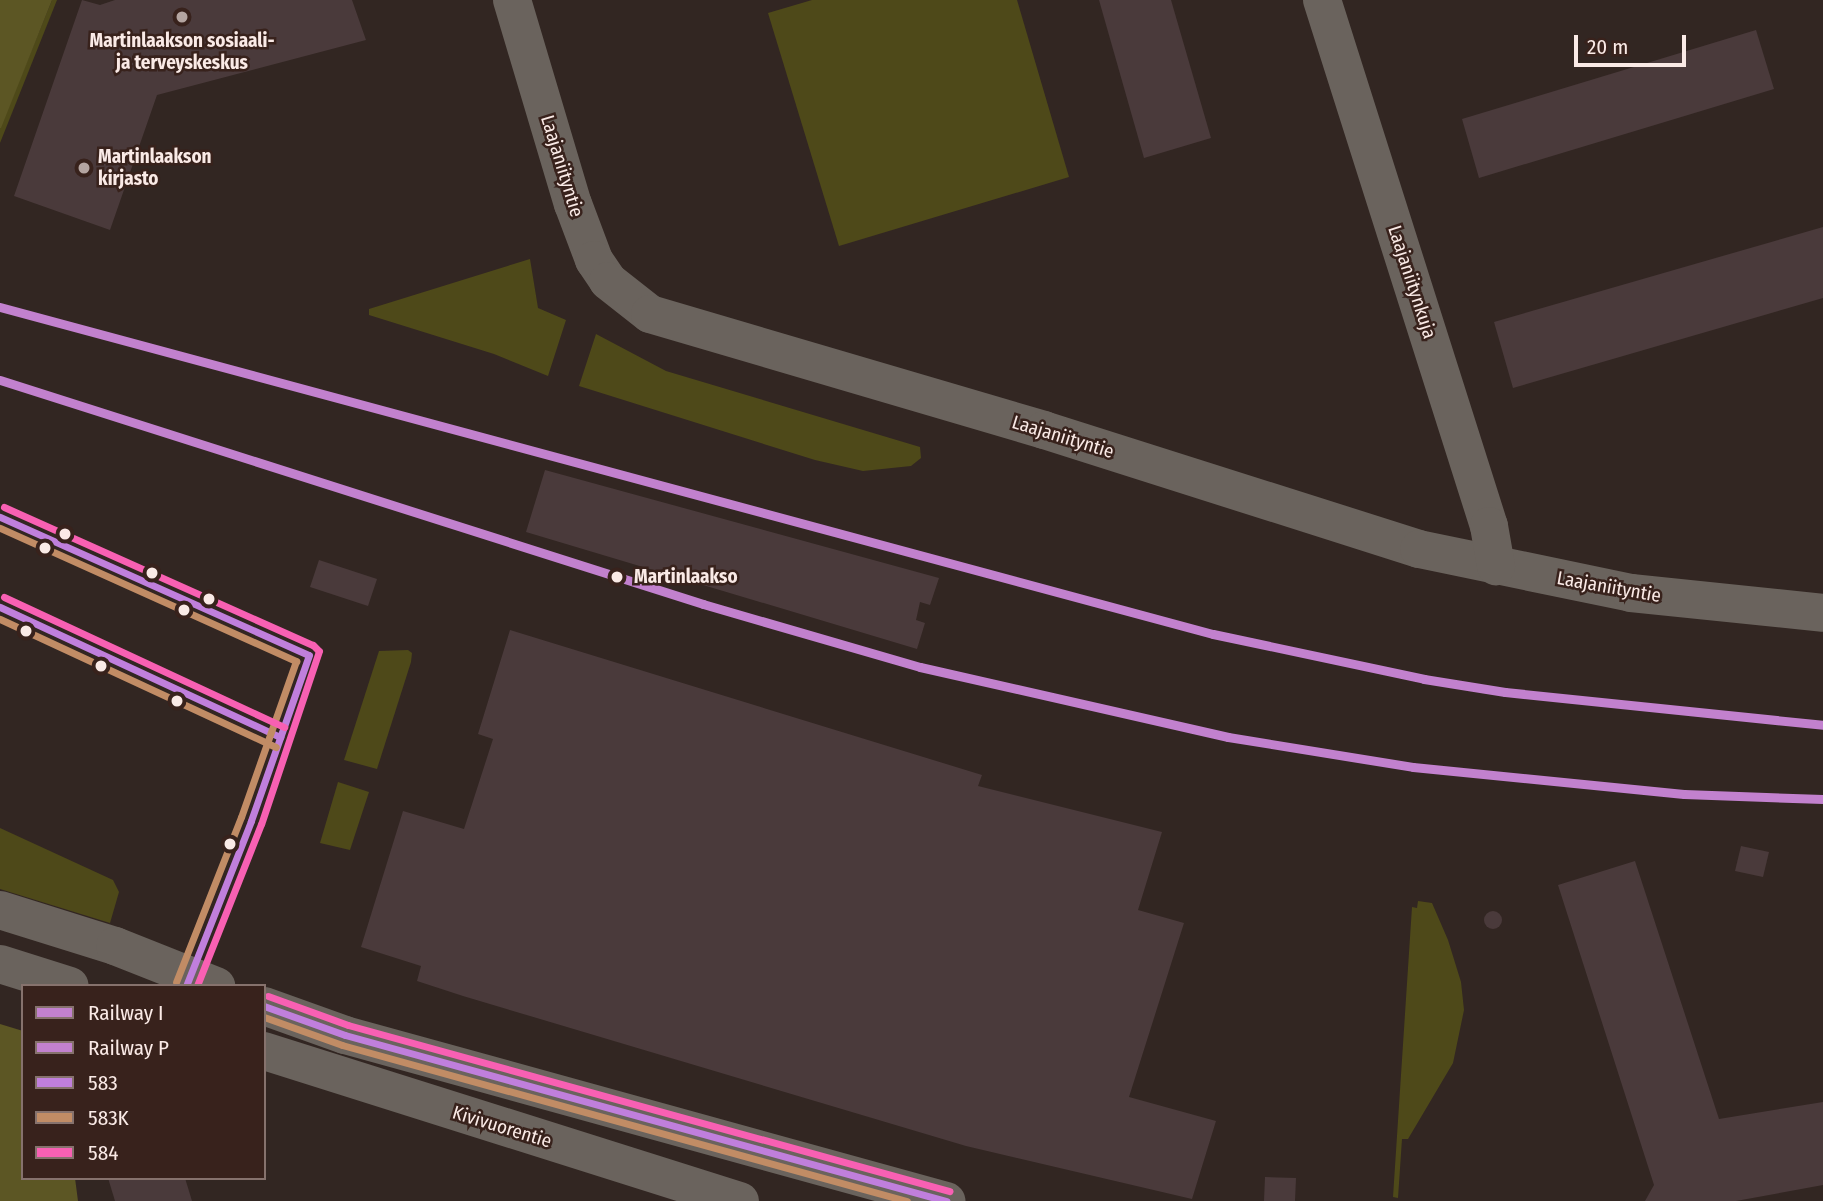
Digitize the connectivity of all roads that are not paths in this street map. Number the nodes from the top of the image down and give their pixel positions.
1 (512, 0) edge
2 (1322, 0) edge
3 (1496, 566) junction
4 (1823, 613) edge
5 (0, 911) edge
6 (0, 964) edge
7 (64, 984) edge
8 (211, 984) edge
9 (266, 1007) edge
10 (266, 1052) edge
11 (740, 1201) edge
12 (946, 1201) edge

1 - 3 street, Laajaniityntie
2 - 3 street, Laajaniitynkuja
3 - 4 street, Laajaniityntie
5 - 8 street
6 - 7 street
9 - 12 street
10 - 11 street, Kivivuorentie

